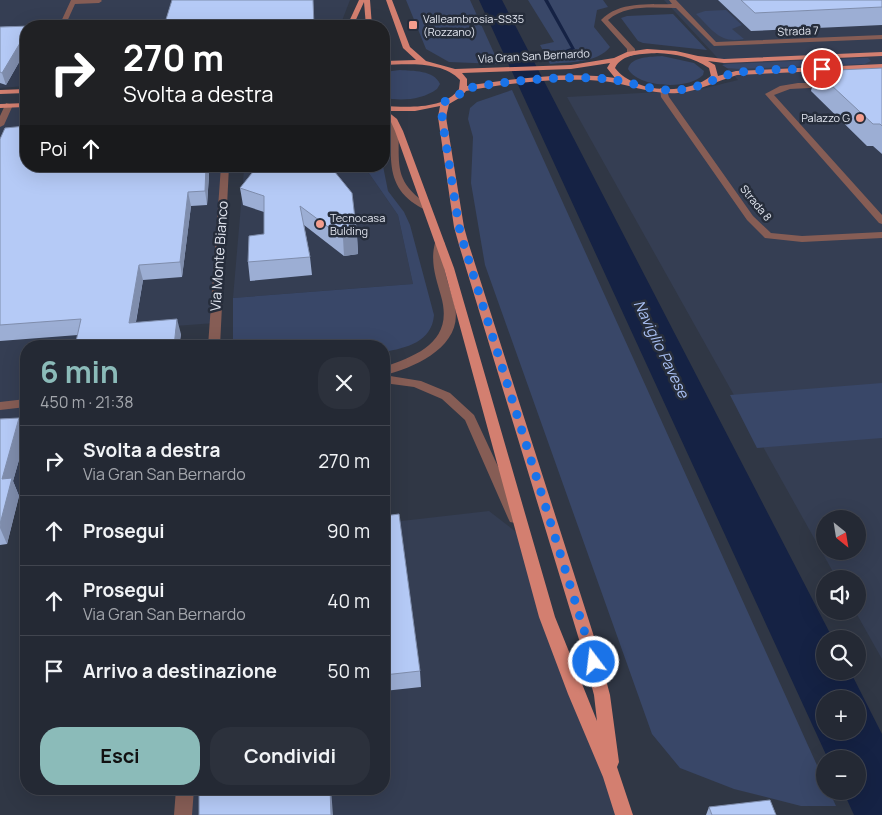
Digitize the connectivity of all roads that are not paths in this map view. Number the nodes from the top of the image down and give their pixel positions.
1 (362, 0) edge
2 (367, 0) edge
3 (389, 0) edge
4 (672, 0) edge
5 (74, 1) edge
6 (99, 1) edge
7 (677, 6) junction
8 (65, 20) edge
9 (353, 20) edge
10 (369, 20) edge
11 (882, 37) edge
12 (631, 54) junction
13 (882, 54) edge
14 (692, 57) junction
15 (616, 60) junction
16 (423, 62) junction
17 (390, 63) edge
18 (882, 66) edge
19 (452, 71) junction
20 (713, 80) junction
21 (834, 84) edge
22 (632, 85) junction
23 (463, 89) junction
24 (663, 90) junction
25 (20, 91) edge
26 (0, 92) edge
27 (444, 102) junction
28 (20, 104) edge
29 (9, 105) junction
30 (0, 106) edge
31 (390, 108) edge
32 (390, 118) edge
33 (0, 125) edge
34 (225, 172) edge
35 (882, 221) edge
36 (882, 235) edge
37 (440, 243) junction
38 (214, 340) edge
39 (390, 369) edge
40 (390, 381) edge
41 (20, 404) edge
42 (0, 406) edge
43 (524, 538) junction
44 (612, 777) junction
45 (185, 795) edge
46 (183, 815) edge
47 (624, 815) edge

1 - 9 main road
2 - 10 main road
3 - 16 main road
4 - 7 street
5 - 6 street
5 - 8 street
7 - 11 street, Strada 7
7 - 12 street
12 - 14 main road, Via Gran San Bernardo
12 - 15 main road, Via Gran San Bernardo
13 - 14 main road
14 - 20 main road
15 - 19 main road, Via Gran San Bernardo
15 - 22 main road
16 - 17 main road
16 - 19 main road, Via Gran San Bernardo
18 - 20 main road
19 - 23 main road
20 - 24 main road, Via Gran San Bernardo
21 - 35 street
22 - 23 main road, Via Gran San Bernardo
22 - 24 main road, Via Gran San Bernardo
23 - 27 main road
24 - 36 street, Strada 8
25 - 26 main road
27 - 31 main road
27 - 44 main road
28 - 29 main road
29 - 30 main road
29 - 33 street
32 - 37 main road
34 - 38 street, Via Monte Bianco
37 - 39 street
37 - 43 main road
40 - 43 street
41 - 42 street
43 - 44 main road
44 - 47 main road
45 - 46 street

